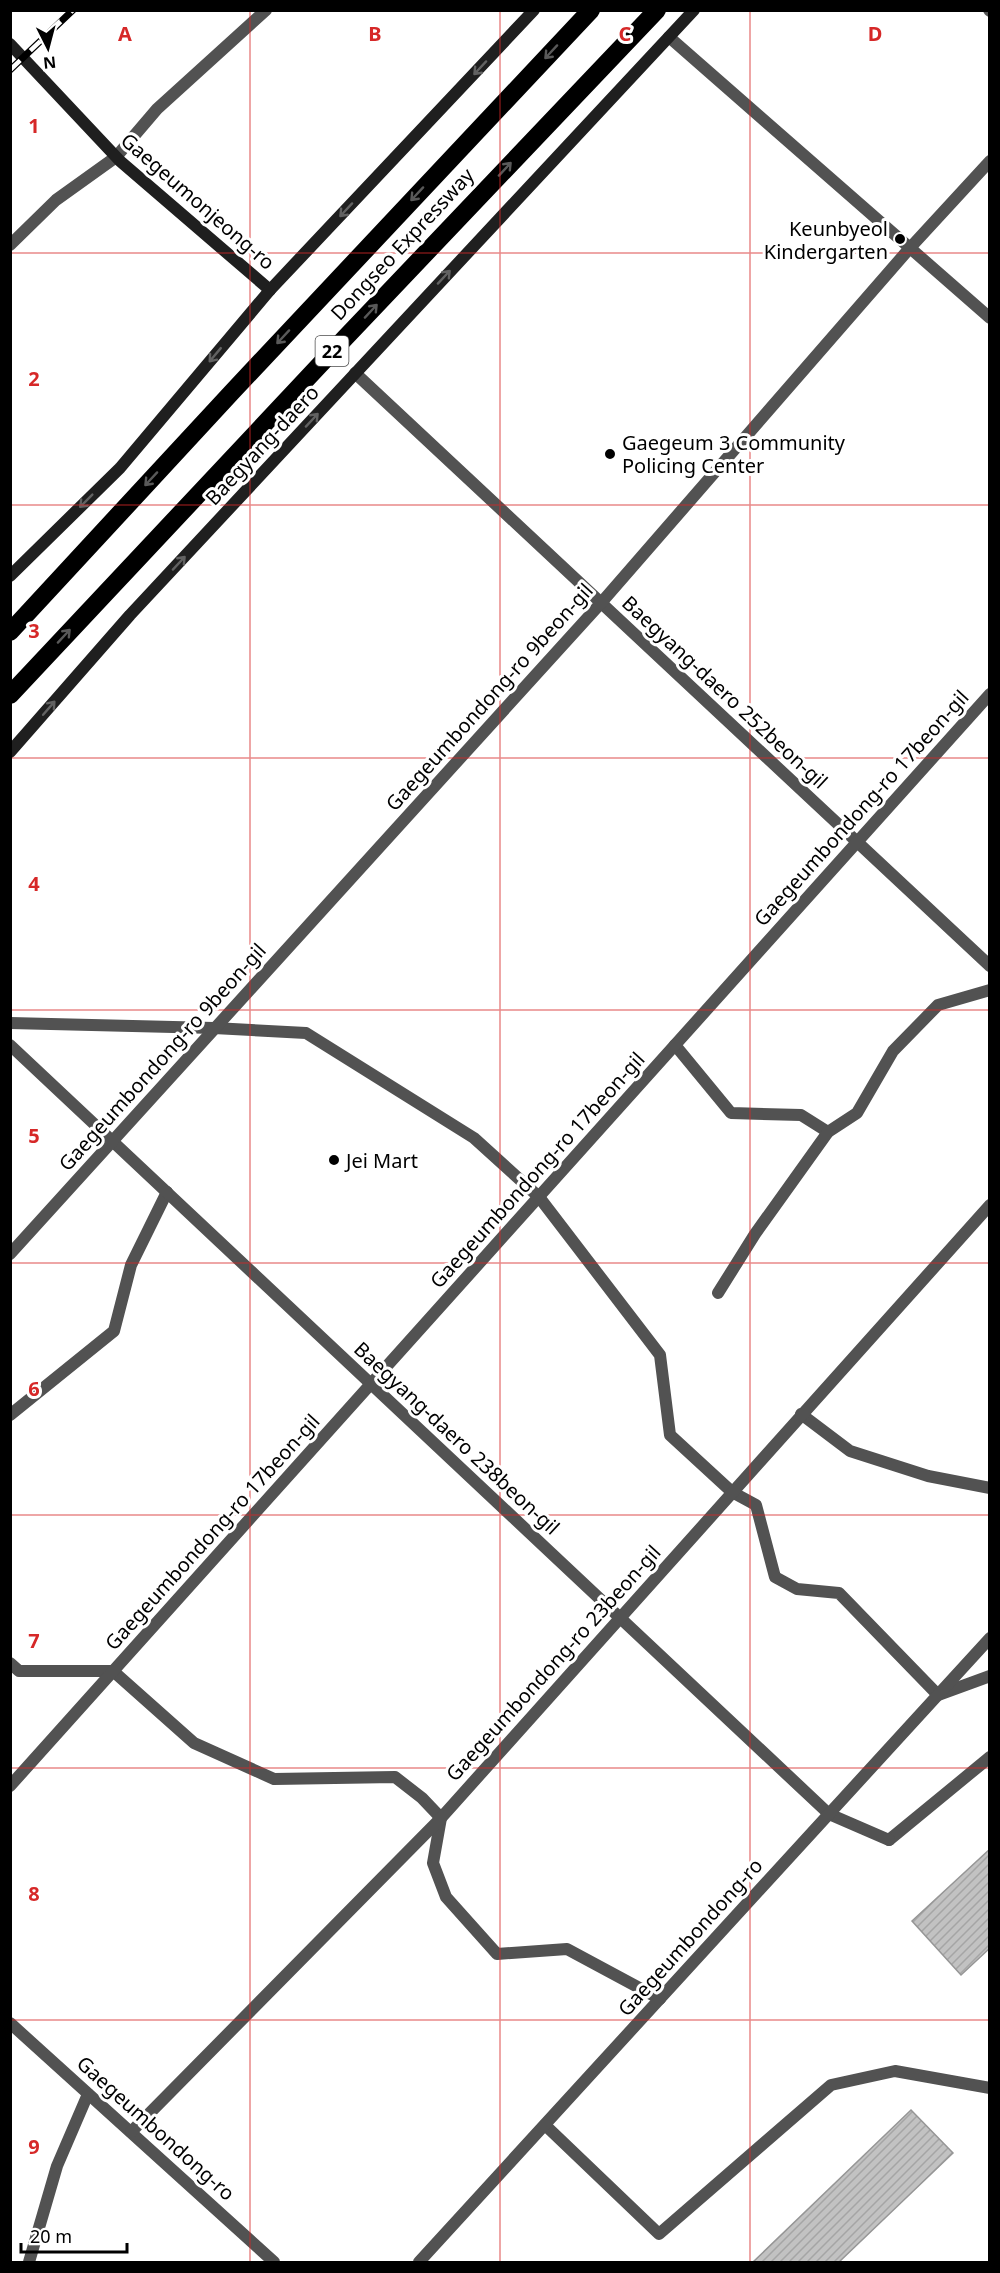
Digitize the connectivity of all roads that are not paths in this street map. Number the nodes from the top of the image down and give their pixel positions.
1 (266, 10) edge
2 (534, 10) edge
3 (591, 10) edge
4 (657, 10) edge
5 (694, 10) edge
6 (669, 37) junction
7 (10, 45) edge
8 (116, 157) junction
9 (990, 161) edge
10 (10, 244) edge
11 (909, 249) junction
12 (270, 290) junction
13 (990, 318) edge
14 (356, 373) junction
15 (10, 576) edge
16 (601, 603) junction
17 (10, 632) edge
18 (990, 694) edge
19 (10, 695) edge
20 (10, 752) edge
21 (857, 843) junction
22 (990, 966) edge
23 (990, 990) edge
24 (10, 1023) edge
25 (214, 1028) junction
26 (10, 1045) edge
27 (675, 1045) junction
28 (828, 1132) junction
29 (112, 1140) junction
30 (167, 1192) junction
31 (539, 1197) junction
32 (990, 1205) edge
33 (10, 1254) edge
34 (718, 1293) dead end
35 (371, 1384) junction
36 (801, 1414) junction
37 (10, 1415) edge
38 (990, 1488) edge
39 (732, 1492) junction
40 (619, 1617) junction
41 (990, 1638) edge
42 (10, 1664) edge
43 (113, 1671) junction
44 (990, 1676) edge
45 (938, 1695) junction
46 (990, 1757) edge
47 (10, 1786) edge
48 (829, 1814) junction
49 (441, 1818) junction
50 (660, 1999) junction
51 (10, 2023) edge
52 (990, 2088) edge
53 (88, 2094) junction
54 (545, 2125) junction
55 (131, 2132) junction
56 (29, 2262) edge
57 (274, 2262) edge
58 (419, 2262) edge

1 - 8 street
2 -> 12 main road
3 -> 17 highway, Dongseo Expressway / 22
19 -> 4 highway, Dongseo Expressway / 22
5 - 6 main road, Baegyang-daero
6 - 11 street
14 -> 6 main road, Baegyang-daero
7 - 8 main road, Gaegeumonjeong-ro
8 - 10 street
8 - 12 main road, Gaegeumonjeong-ro
9 - 11 street, Gaegeumbondong-ro 9beon-gil
11 - 13 street
11 - 16 street, Gaegeumbondong-ro 9beon-gil
12 -> 15 main road
14 - 16 street, Baegyang-daero 252beon-gil
20 -> 14 main road, Baegyang-daero
16 - 21 street, Baegyang-daero 252beon-gil
16 - 25 street, Gaegeumbondong-ro 9beon-gil
18 - 21 street, Gaegeumbondong-ro 17beon-gil
21 - 22 street, Baegyang-daero 252beon-gil
21 - 27 street, Gaegeumbondong-ro 17beon-gil
23 - 28 street
24 - 25 street
25 - 29 street, Gaegeumbondong-ro 9beon-gil
25 - 31 street
26 - 29 street, Baegyang-daero 238beon-gil
27 - 28 street
27 - 31 street, Gaegeumbondong-ro 17beon-gil
28 - 34 street
29 - 30 street, Baegyang-daero 238beon-gil
29 - 33 street, Gaegeumbondong-ro 9beon-gil
30 - 35 street, Baegyang-daero 238beon-gil
30 - 37 street
31 - 35 street, Gaegeumbondong-ro 17beon-gil
31 - 39 street
32 - 36 street, Gaegeumbondong-ro 23beon-gil
35 - 40 street, Baegyang-daero 238beon-gil
35 - 43 street, Gaegeumbondong-ro 17beon-gil
36 - 38 street
36 - 39 street, Gaegeumbondong-ro 23beon-gil
39 - 40 street, Gaegeumbondong-ro 23beon-gil
39 - 45 street
40 - 48 street, Baegyang-daero 238beon-gil
40 - 49 street, Gaegeumbondong-ro 23beon-gil
41 - 45 street, Gaegeumbondong-ro
42 - 43 street, Gaegeumbondong-ro 17beon-gil
43 - 47 street, Gaegeumbondong-ro 17beon-gil
43 - 49 street
44 - 45 street
45 - 48 street, Gaegeumbondong-ro
46 - 48 street, Baegyang-daero 238beon-gil
48 - 50 street, Gaegeumbondong-ro
49 - 50 street
49 - 55 street, Gaegeumbondong-ro 23beon-gil
50 - 54 street, Gaegeumbondong-ro
51 - 53 street, Gaegeumbondong-ro
52 - 54 street
53 - 55 street, Gaegeumbondong-ro
53 - 56 street
54 - 58 street, Gaegeumbondong-ro
55 - 57 street, Gaegeumbondong-ro

